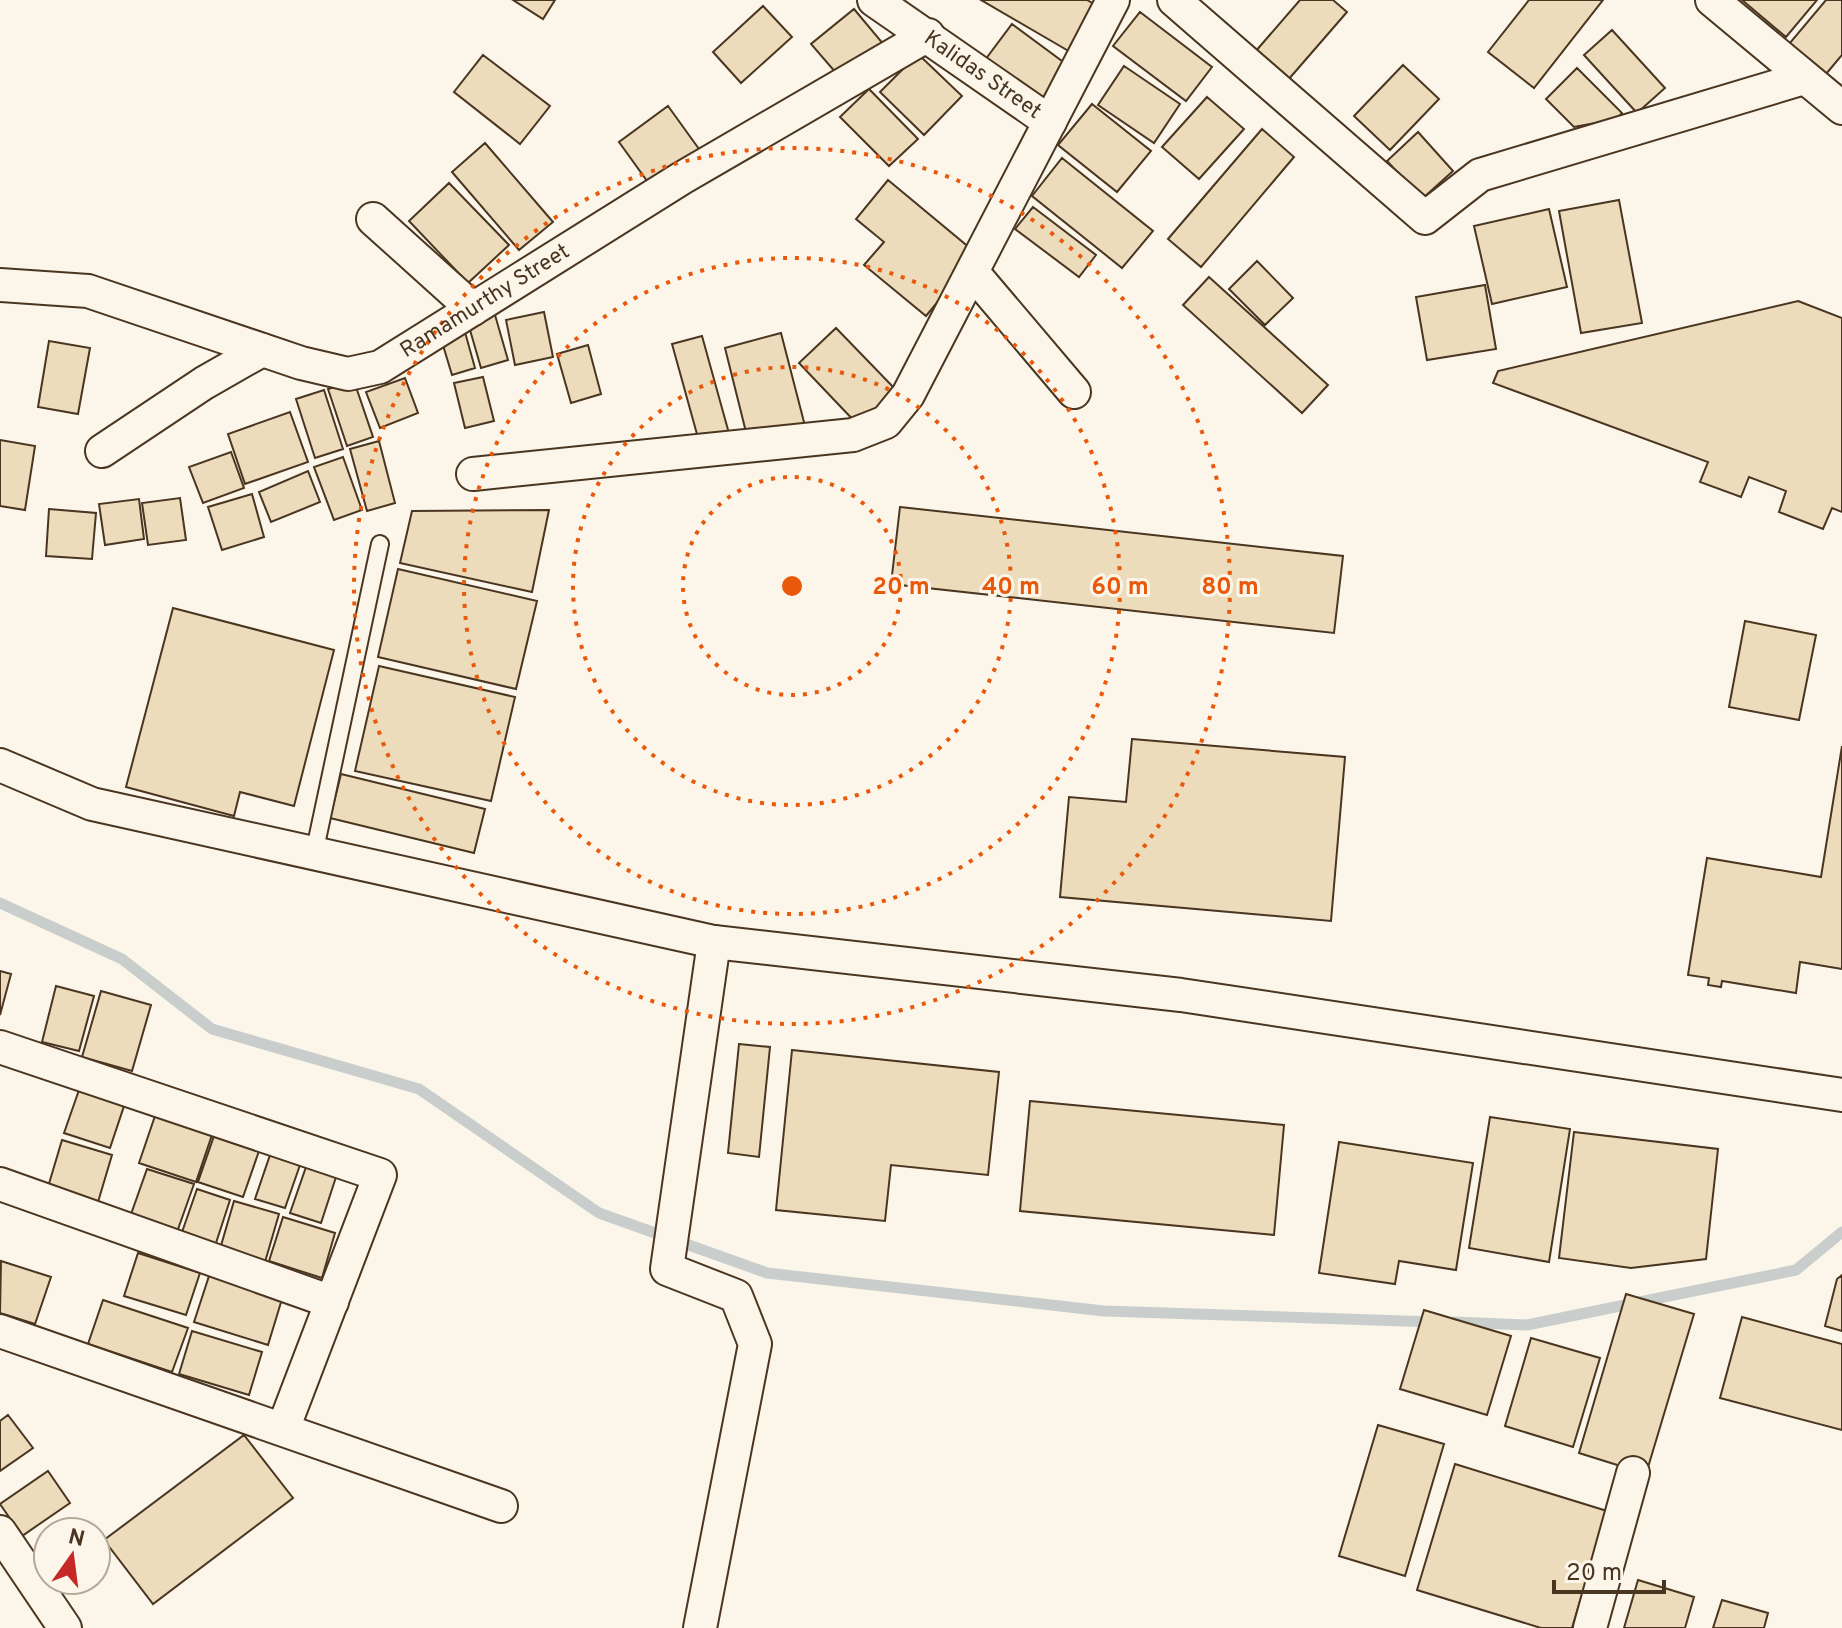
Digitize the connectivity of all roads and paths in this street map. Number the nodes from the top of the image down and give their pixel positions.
1 (874, 0) edge
2 (1113, 0) edge
3 (1174, 0) edge
4 (1712, 0) edge
5 (928, 35) junction
6 (1804, 78) junction
7 (1842, 108) edge
8 (1050, 122) junction
9 (373, 219) dead end
10 (974, 274) junction
11 (0, 285) edge
12 (473, 309) junction
13 (262, 350) junction
14 (1074, 392) dead end
15 (102, 451) dead end
16 (473, 474) dead end
17 (380, 544) dead end
18 (0, 765) edge
19 (314, 854) junction
20 (714, 942) junction
21 (0, 1047) edge
22 (1842, 1095) edge
23 (0, 1184) edge
24 (332, 1302) junction
25 (0, 1331) edge
26 (283, 1429) junction
27 (1633, 1473) dead end
28 (501, 1506) dead end
29 (0, 1532) edge
30 (65, 1628) edge
31 (700, 1628) edge
32 (1590, 1628) edge

1 - 5 street, Kalidas Street
2 - 8 street
3 - 6 street
4 - 6 street
5 - 8 street, Kalidas Street
5 - 12 street, Ramamurthy Street
6 - 7 street
8 - 10 street
9 - 12 street
10 - 14 street
10 - 16 street
11 - 13 street, Ramamurthy Street
12 - 13 street, Ramamurthy Street
13 - 15 street
17 - 19 lane
18 - 19 street
19 - 20 street
20 - 22 street
20 - 31 street
21 - 24 street
23 - 24 street
24 - 26 street
25 - 26 street
26 - 28 street
27 - 32 street
29 - 30 street

